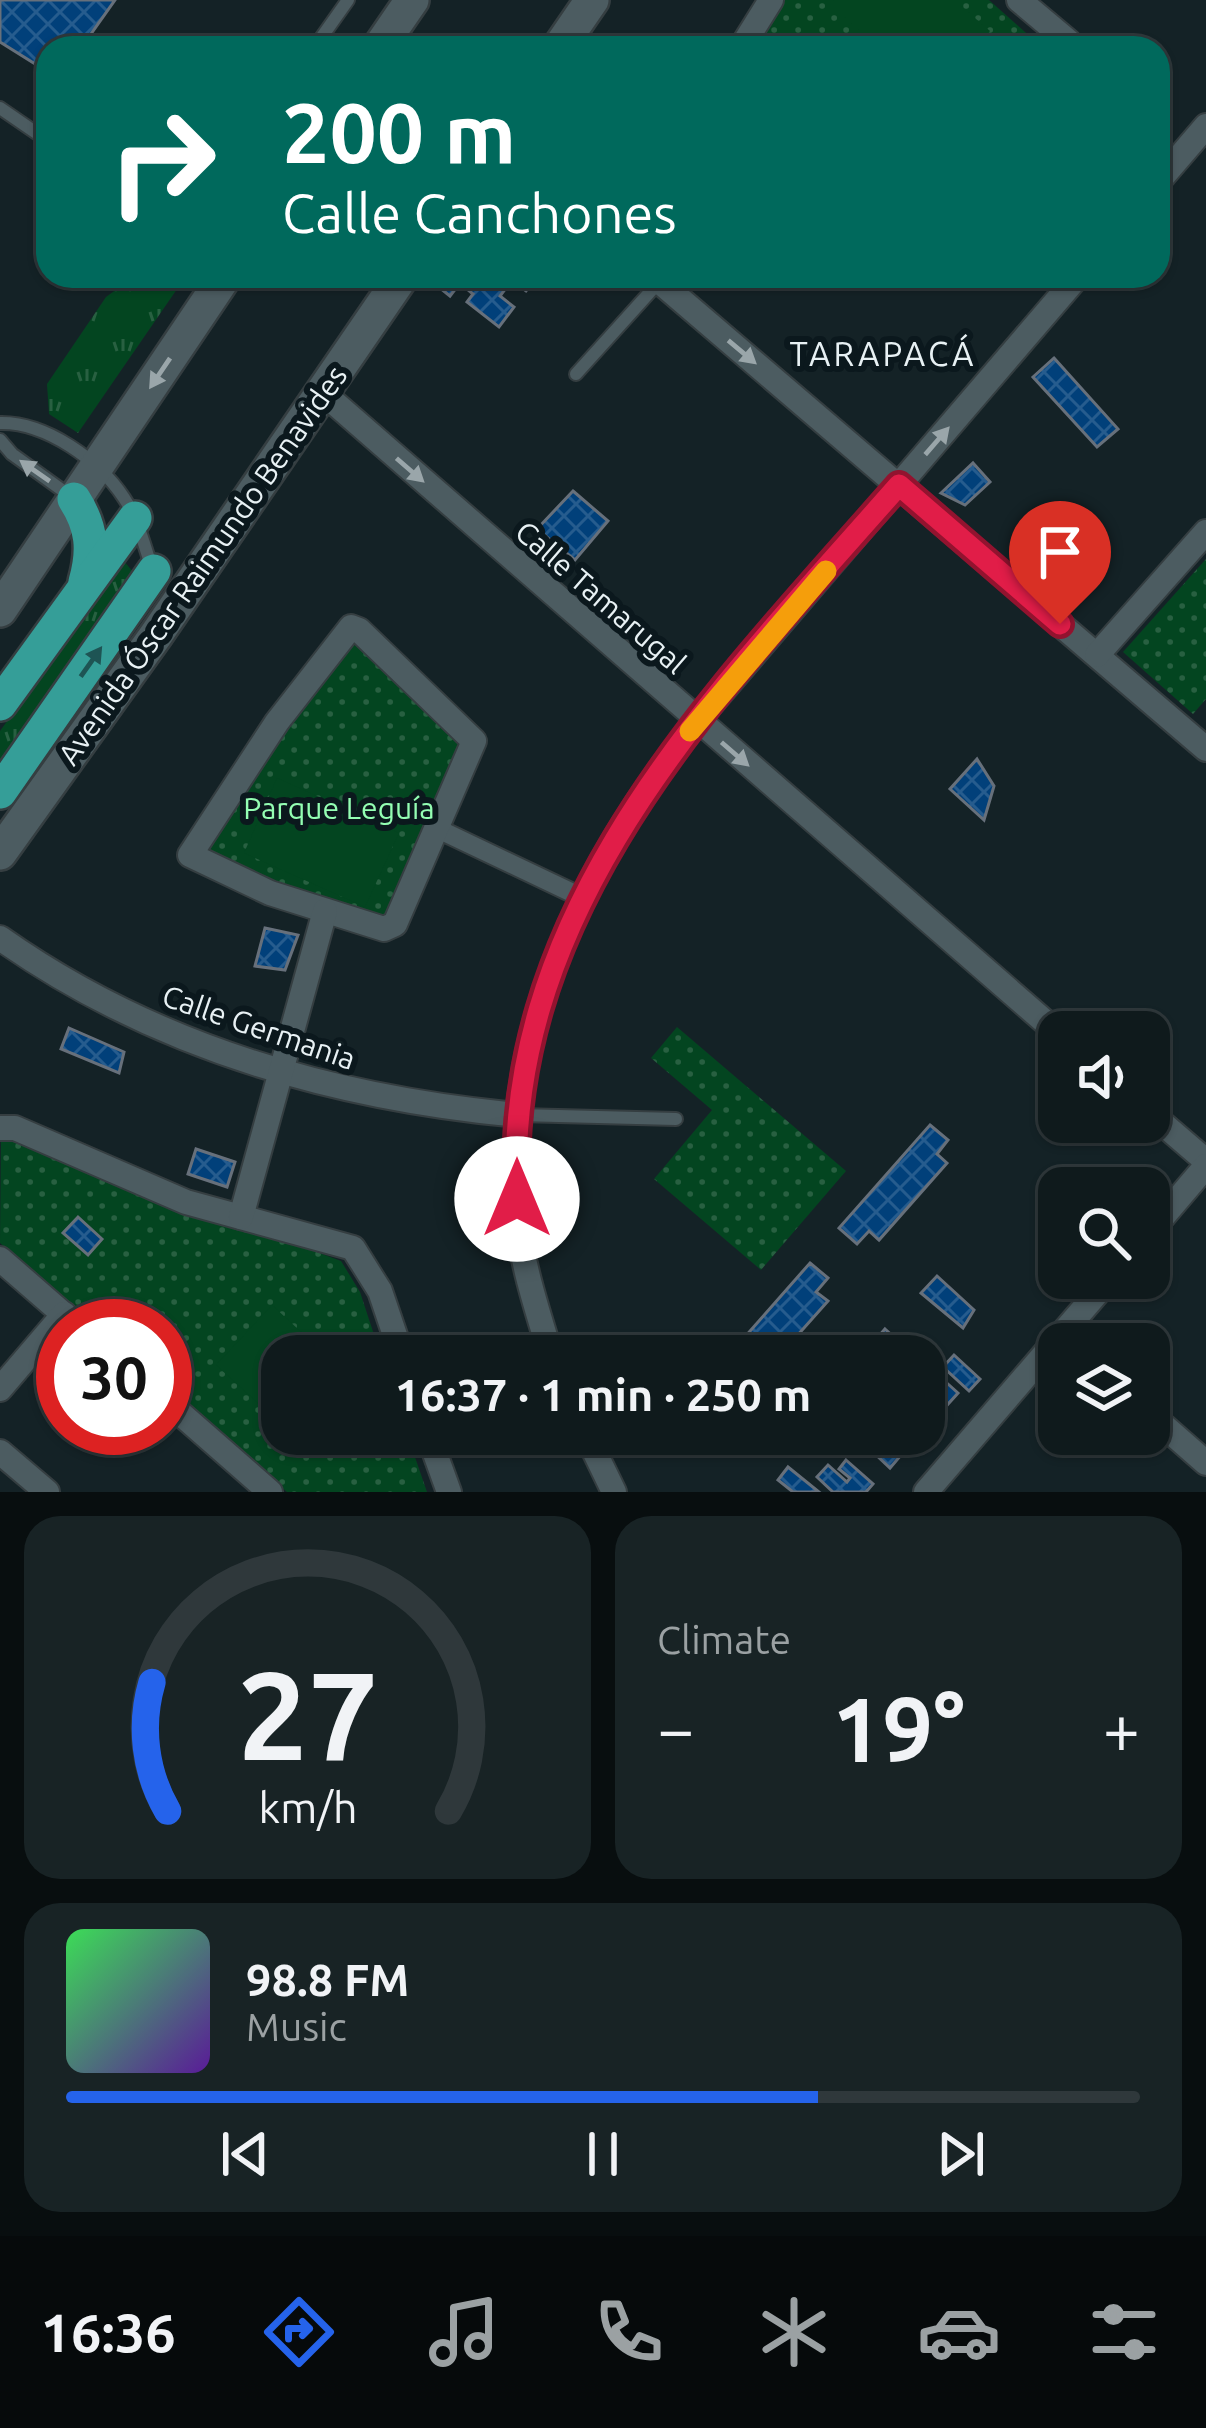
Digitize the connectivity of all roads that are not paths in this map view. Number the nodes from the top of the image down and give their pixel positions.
1 (348, 0) edge
2 (412, 0) edge
3 (592, 0) edge
4 (771, 0) edge
5 (1019, 0) edge
6 (322, 36) edge
7 (387, 36) edge
8 (567, 36) edge
9 (748, 36) edge
10 (1062, 36) edge
11 (0, 108) edge
12 (1206, 126) edge
13 (36, 133) edge
14 (1170, 168) edge
15 (217, 288) edge
16 (394, 288) edge
17 (648, 288) edge
18 (667, 288) edge
19 (1068, 288) edge
20 (576, 374) dead end
21 (322, 392) junction
22 (0, 423) edge
23 (0, 440) edge
24 (97, 466) junction
25 (899, 485) junction
26 (74, 499) junction
27 (135, 518) junction
28 (1206, 532) edge
29 (154, 572) joint
30 (73, 605) junction
31 (0, 610) edge
32 (1096, 655) junction
33 (10, 684) edge
34 (62, 703) junction
35 (0, 704) edge
36 (697, 721) junction
37 (1203, 741) edge
38 (53, 779) junction
39 (0, 792) edge
40 (438, 829) junction
41 (0, 854) edge
42 (581, 897) junction
43 (325, 911) junction
44 (0, 938) edge
45 (1038, 1016) edge
46 (282, 1073) junction
47 (518, 1115) junction
48 (676, 1119) dead end
49 (0, 1128) edge
50 (1170, 1131) edge
51 (1206, 1163) edge
52 (1170, 1207) edge
53 (242, 1217) junction
54 (0, 1258) edge
55 (47, 1299) edge
56 (395, 1335) edge
57 (545, 1335) edge
58 (36, 1354) edge
59 (1038, 1370) edge
60 (0, 1389) edge
61 (192, 1424) edge
62 (1170, 1431) edge
63 (0, 1452) edge
64 (436, 1455) edge
65 (596, 1455) edge
66 (1206, 1463) edge
67 (47, 1492) edge
68 (270, 1492) edge
69 (449, 1492) edge
70 (614, 1492) edge
71 (926, 1492) edge

1 - 6 lane
2 - 7 main road
3 - 8 main road
4 - 9 street
5 - 10 street
11 - 13 lane
12 - 14 street
15 -> 24 main road
16 - 21 main road, Avenida Óscar Raimundo Benavides
17 - 20 lane
18 -> 25 street
25 -> 19 street
21 -> 36 street, Calle Tamarugal
21 - 38 main road, Avenida Óscar Raimundo Benavides
22 - 24 lane
26 -> 23 lane
24 - 26 main road
24 - 27 lane
25 - 32 street
25 - 36 street
26 - 30 main road
26 - 31 main road
27 - 29 lane
27 - 30 main road
28 - 32 street
34 -> 29 main road, Avenida Óscar Raimundo Benavides
30 - 33 main road
32 - 37 street
33 - 35 main road
34 - 38 main road
34 - 39 main road, Avenida Óscar Raimundo Benavides
36 - 42 street
36 -> 45 street, Calle Tamarugal
38 - 41 main road, Avenida Óscar Raimundo Benavides
40 - 42 street
40 - 43 street
40 - 43 street
42 - 47 street
43 - 46 street
44 - 46 street, Calle Germania
46 - 47 street, Calle Germania
46 - 53 street
47 - 48 lane
47 - 57 street
49 - 53 street
50 - 51 street
51 - 52 street
53 - 56 street
54 - 55 street
58 - 60 street
59 - 71 street
61 - 68 street
62 - 66 street
63 - 67 street
64 - 69 street
65 - 70 street

